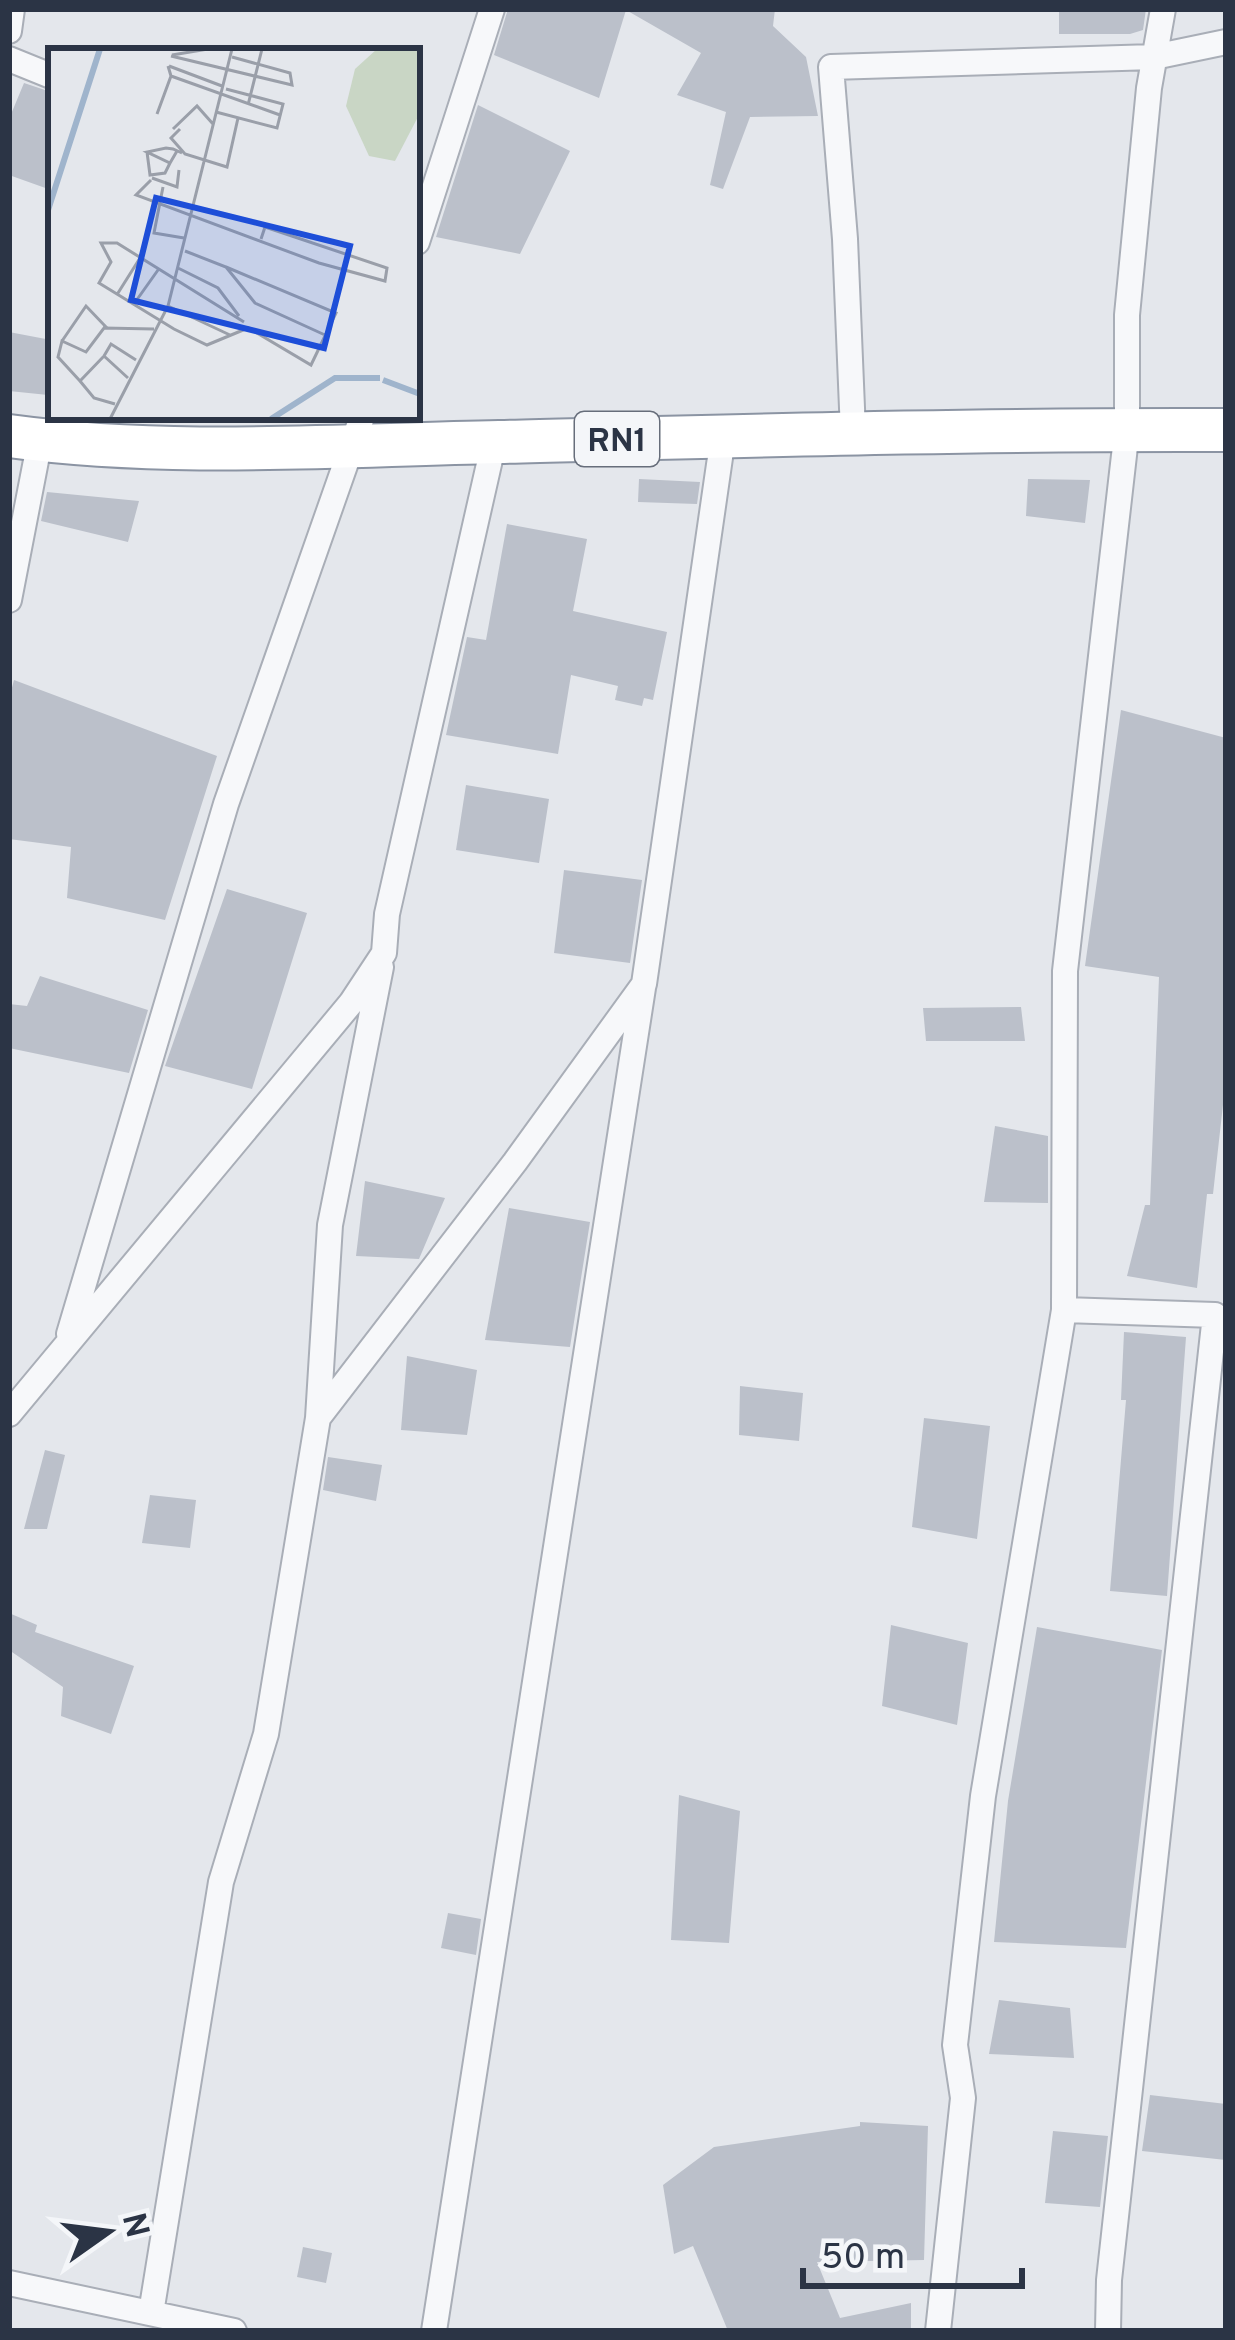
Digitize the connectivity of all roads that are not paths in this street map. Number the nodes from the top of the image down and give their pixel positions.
1 (12, 9) edge
2 (493, 9) edge
3 (1163, 9) edge
4 (9, 32) edge
5 (1226, 42) edge
6 (1154, 57) junction
7 (9, 59) edge
8 (48, 75) edge
9 (420, 225) edge
10 (1127, 429) junction
11 (1226, 430) edge
12 (358, 432) edge
13 (853, 432) junction
14 (723, 437) junction
15 (24, 438) edge
16 (494, 442) junction
17 (9, 600) edge
18 (384, 953) junction
19 (644, 984) junction
20 (1064, 1310) junction
21 (64, 1350) junction
22 (9, 1412) edge
23 (318, 1418) junction
24 (9, 2283) edge
25 (151, 2313) junction
26 (234, 2331) edge
27 (434, 2331) edge
28 (938, 2331) edge
29 (1108, 2331) edge

1 - 4 street
2 - 9 street
3 - 6 street
5 - 6 street
6 - 10 street
6 - 13 street
7 - 8 street
10 - 11 highway, RN1
10 - 13 highway, RN1
10 - 20 street
12 - 15 highway, RN1
12 - 16 highway, RN1
12 - 21 street
13 - 14 highway, RN1
14 - 16 highway, RN1
14 - 19 street
15 - 17 street
16 - 18 street
18 - 21 street
18 - 23 street
19 - 23 street
19 - 27 street
20 - 28 street
20 - 29 street
21 - 22 street
23 - 25 street
24 - 25 street
25 - 26 street

